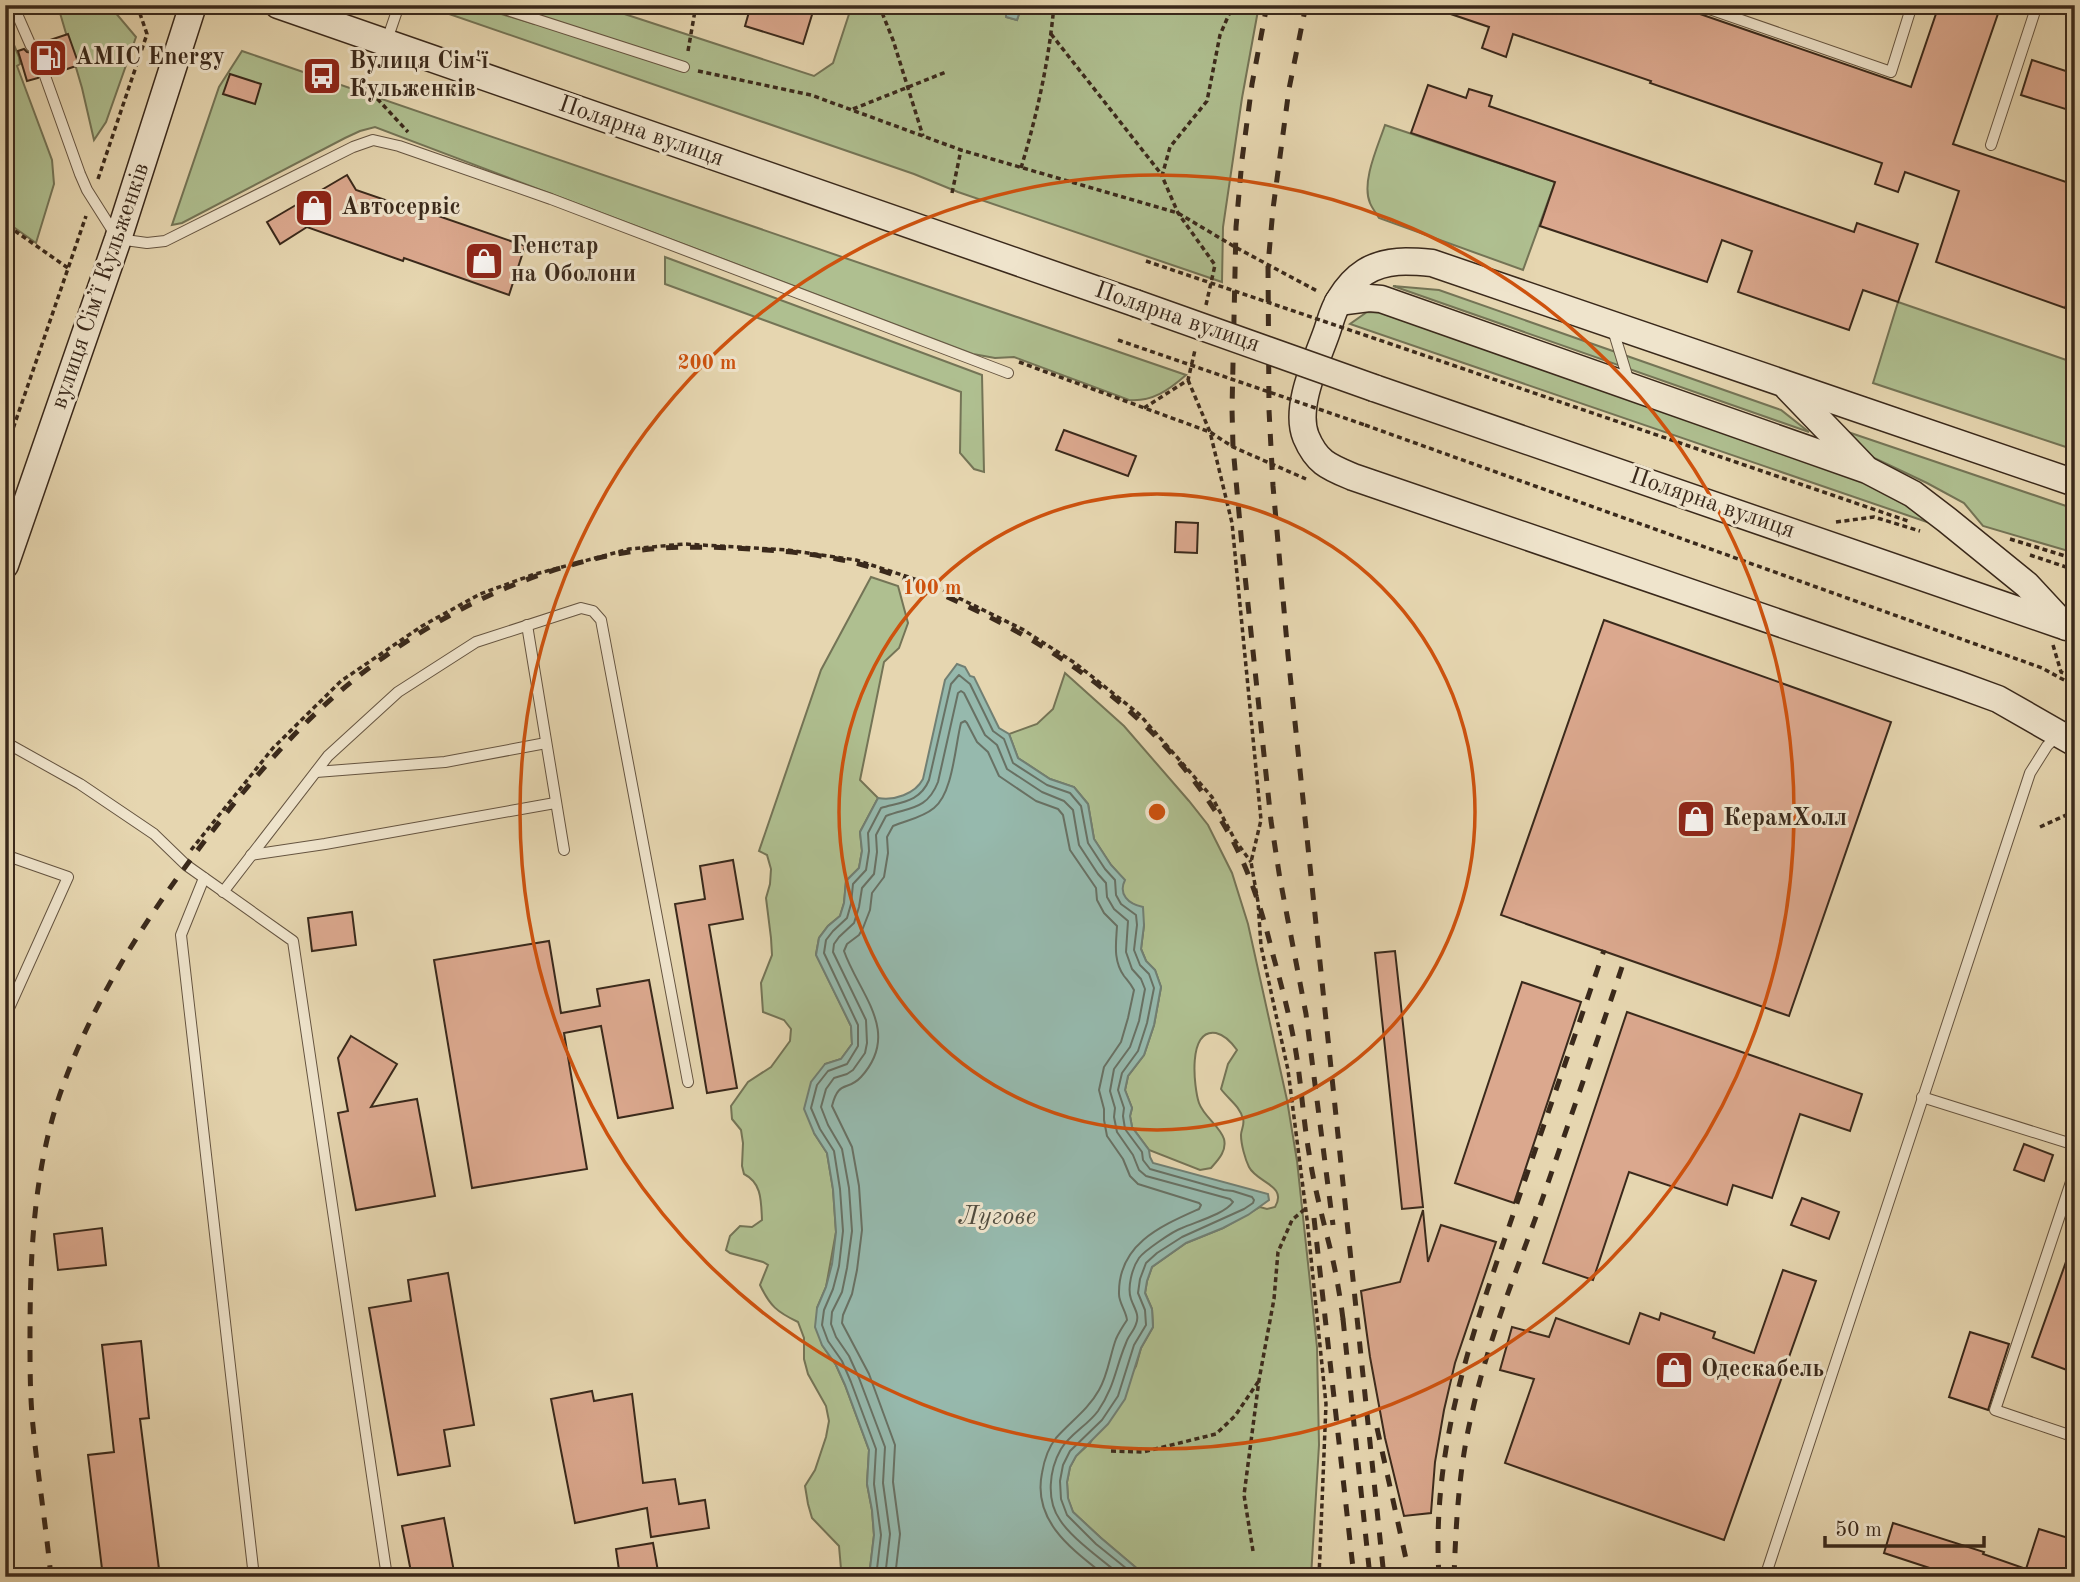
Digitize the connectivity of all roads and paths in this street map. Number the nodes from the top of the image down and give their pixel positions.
1 (13, 5) edge
2 (193, 5) edge
3 (278, 5) edge
4 (399, 5) edge
5 (492, 5) edge
6 (696, 5) edge
7 (879, 5) edge
8 (1054, 5) edge
9 (1233, 5) edge
10 (1698, 5) edge
11 (1912, 5) edge
12 (2036, 5) edge
13 (138, 8) dead end
14 (1051, 34) junction
15 (385, 44) junction
16 (31, 46) dead end
17 (684, 67) joint
18 (698, 71) dead end
19 (946, 72) dead end
20 (45, 76) dead end
21 (908, 87) junction
22 (851, 110) junction
23 (923, 135) junction
24 (1990, 145) dead end
25 (961, 150) junction
26 (1021, 168) junction
27 (1162, 176) junction
28 (98, 181) dead end
29 (952, 193) dead end
30 (88, 211) dead end
31 (1178, 213) junction
32 (5, 218) edge
33 (118, 239) junction
34 (1146, 261) dead end
35 (68, 268) junction
36 (1338, 302) junction
37 (1612, 326) junction
38 (1118, 340) dead end
39 (1012, 360) dead end
40 (1008, 373) dead end
41 (1188, 380) dead end
42 (1783, 383) junction
43 (1630, 386) junction
44 (1210, 432) junction
45 (5, 452) edge
46 (1867, 470) junction
47 (1320, 474) junction
48 (2075, 483) edge
49 (1927, 527) dead end
50 (5, 565) edge
51 (527, 625) junction
52 (2062, 626) edge
53 (2075, 677) edge
54 (2075, 686) edge
55 (2066, 739) edge
56 (5, 742) edge
57 (546, 743) junction
58 (316, 772) junction
59 (555, 803) junction
60 (2075, 811) edge
61 (2040, 827) dead end
62 (564, 850) dead end
63 (5, 855) edge
64 (251, 855) junction
65 (182, 862) junction
66 (1251, 862) junction
67 (204, 878) junction
68 (223, 892) junction
69 (5, 1017) edge
70 (688, 1082) dead end
71 (1922, 1097) junction
72 (2075, 1145) edge
73 (2075, 1170) edge
74 (1305, 1209) junction
75 (1259, 1380) junction
76 (2075, 1437) edge
77 (1111, 1451) dead end
78 (1253, 1551) dead end
79 (254, 1577) edge
80 (387, 1577) edge
81 (1319, 1577) edge
82 (1765, 1577) edge

1 - 16 lane
2 - 33 street, вулиця Сімʼї Кульженків
3 - 15 street, Полярна вулиця
4 - 15 lane
5 - 17 lane
6 - 17 path
7 - 21 path
8 - 14 path
9 - 27 path
10 - 11 lane
12 - 24 lane
13 - 28 path
14 - 26 path
14 - 27 path
15 - 52 street, Полярна вулиця, bridge
18 - 22 path
19 - 21 path
20 - 33 lane
21 - 22 path
21 - 23 path
22 - 23 path
23 - 25 path
25 - 26 path
25 - 29 path
26 - 31 path
27 - 31 path
30 - 35 path
31 - 36 path
32 - 35 path
33 - 40 lane
33 - 50 street, вулиця Сімʼї Кульженків
34 - 49 path, bridge
35 - 45 path
36 - 37 street
36 - 43 street
36 - 47 street
37 - 42 street
37 - 43 lane
38 - 54 path, bridge
39 - 44 path
41 - 44 path
42 - 46 street
42 - 48 street
43 - 46 street
44 - 47 path
44 - 66 path
46 - 52 street
47 - 55 street
51 - 57 lane
51 - 58 lane
51 - 70 lane
52 - 53 path
55 - 71 lane
56 - 65 lane
57 - 58 lane
57 - 59 lane
58 - 64 lane
59 - 62 lane
59 - 64 lane
60 - 61 path
63 - 69 lane
64 - 68 lane
65 - 66 path
65 - 67 lane
66 - 74 path
67 - 68 lane
67 - 79 lane
68 - 80 lane
71 - 72 lane
71 - 82 lane
73 - 76 lane
74 - 75 path
74 - 81 path
75 - 77 path
75 - 78 path

